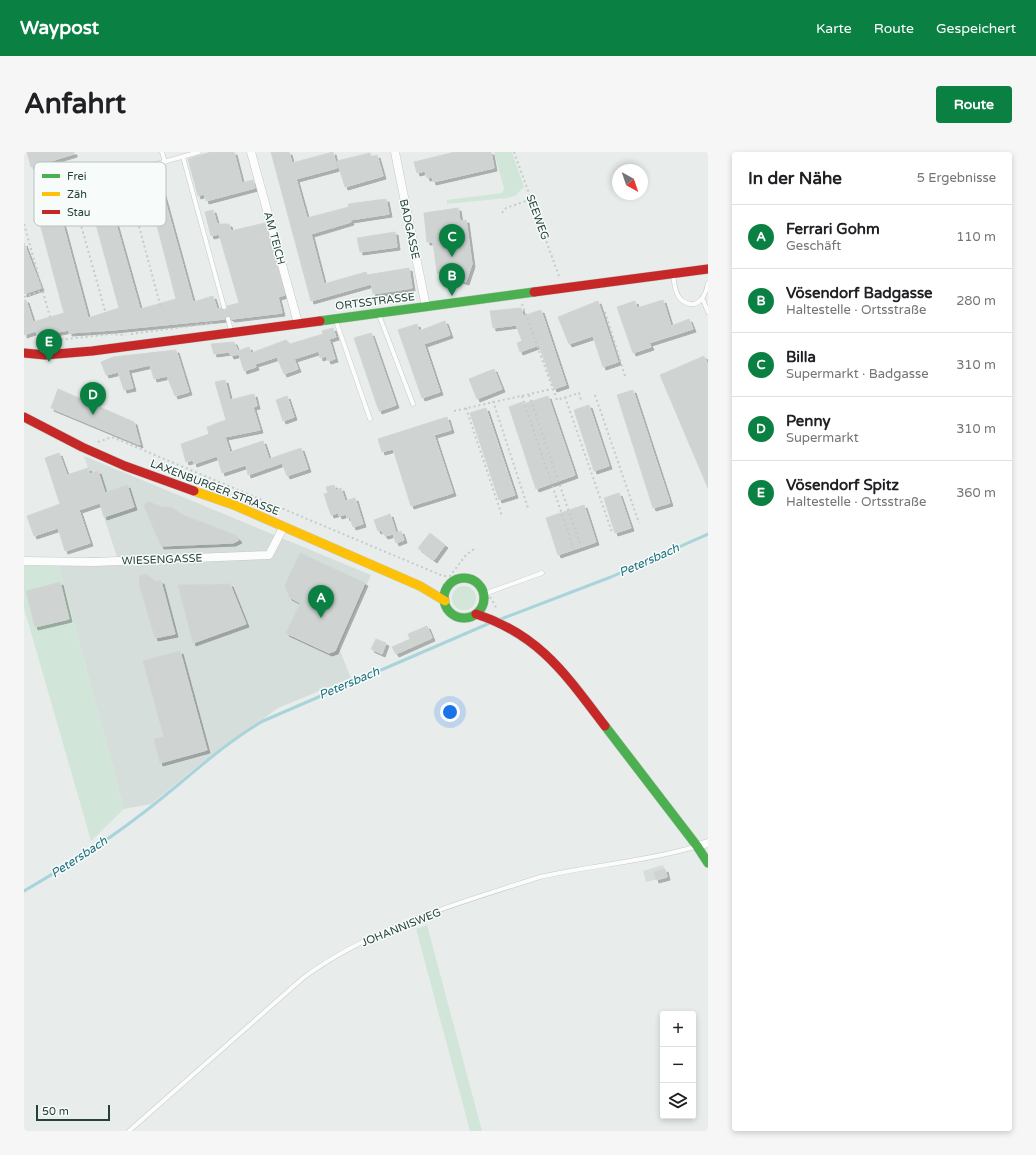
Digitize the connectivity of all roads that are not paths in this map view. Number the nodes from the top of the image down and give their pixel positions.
1 (162, 152) edge
2 (199, 152) edge
3 (252, 152) edge
4 (394, 152) edge
5 (183, 157) junction
6 (165, 162) joint
7 (708, 271) edge
8 (673, 274) junction
9 (708, 283) edge
10 (703, 300) junction
11 (426, 306) junction
12 (224, 307) dead end
13 (708, 312) edge
14 (379, 313) junction
15 (335, 318) junction
16 (228, 319) dead end
17 (298, 323) junction
18 (231, 332) junction
19 (24, 353) edge
20 (45, 355) junction
21 (24, 362) edge
22 (413, 404) dead end
23 (24, 417) edge
24 (370, 419) dead end
25 (284, 526) junction
26 (24, 561) edge
27 (542, 573) dead end
28 (420, 586) junction
29 (447, 587) junction
30 (486, 593) junction
31 (445, 601) junction
32 (484, 604) junction
33 (476, 614) junction
34 (491, 618) junction
35 (708, 843) edge
36 (696, 846) junction
37 (708, 863) edge
38 (129, 1131) edge

1 - 6 lane
2 - 5 lane
3 - 17 street, AM TEICH
4 - 11 street, BADGASSE
5 - 6 lane
5 - 12 lane
7 - 8 main road, ORTSSTRASSE
8 - 10 lane
8 - 11 main road, ORTSSTRASSE
9 - 10 lane
10 - 13 lane
11 - 14 main road, ORTSSTRASSE
14 - 15 main road, ORTSSTRASSE
14 - 22 lane
15 - 17 main road, ORTSSTRASSE
15 - 24 lane
16 - 18 lane
17 - 18 main road, ORTSSTRASSE
18 - 20 main road, ORTSSTRASSE
19 - 20 main road, ORTSSTRASSE
20 - 21 main road, ORTSSTRASSE
23 - 25 main road, LAXENBURGER STRASSE
25 - 26 street, WIESENGASSE
25 - 28 main road, LAXENBURGER STRASSE
27 - 30 lane
28 - 29 main road, LAXENBURGER STRASSE
28 - 31 main road, LAXENBURGER STRASSE
29 - 30 main road
29 - 31 main road
30 - 32 main road
31 - 33 main road, LAXENBURGER STRASSE
32 - 33 main road
32 - 34 main road
33 - 34 main road, LAXENBURGER STRASSE
34 - 36 main road, LAXENBURGER STRASSE
35 - 36 street, JOHANNISWEG
36 - 37 main road, LAXENBURGER STRASSE
36 - 38 lane, JOHANNISWEG

